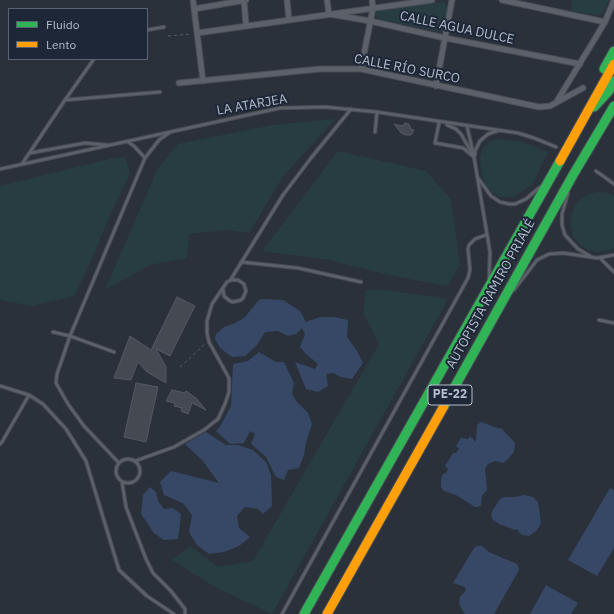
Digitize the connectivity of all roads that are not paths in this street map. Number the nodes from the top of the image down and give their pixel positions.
1 (193, 0) edge
2 (244, 0) edge
3 (287, 0) edge
4 (327, 0) edge
5 (372, 0) edge
6 (432, 0) edge
7 (452, 0) edge
8 (502, 0) edge
9 (614, 0) edge
10 (411, 1) edge
11 (373, 8) junction
12 (194, 9) junction
13 (329, 14) junction
14 (289, 20) junction
15 (370, 21) junction
16 (605, 22) junction
17 (246, 26) junction
18 (164, 27) dead end
19 (148, 30) edge
20 (197, 33) junction
21 (445, 38) junction
22 (614, 51) edge
23 (93, 60) edge
24 (580, 64) junction
25 (614, 64) edge
26 (361, 69) junction
27 (203, 81) junction
28 (614, 81) edge
29 (179, 83) dead end
30 (436, 86) junction
31 (583, 88) dead end
32 (160, 92) dead end
33 (65, 100) junction
34 (557, 102) junction
35 (613, 105) edge
36 (351, 109) junction
37 (377, 112) junction
38 (586, 116) junction
39 (439, 122) junction
40 (444, 123) junction
41 (468, 126) junction
42 (171, 131) junction
43 (499, 131) junction
44 (375, 132) dead end
45 (127, 142) junction
46 (111, 145) junction
47 (556, 147) dead end
48 (29, 153) junction
49 (474, 157) junction
50 (145, 158) junction
51 (21, 164) junction
52 (558, 166) junction
53 (0, 169) edge
54 (596, 172) dead end
55 (572, 175) junction
56 (478, 178) junction
57 (614, 184) edge
58 (486, 234) junction
59 (614, 255) edge
60 (592, 258) junction
61 (601, 258) junction
62 (241, 262) junction
63 (614, 272) edge
64 (230, 280) junction
65 (361, 282) dead end
66 (223, 289) junction
67 (486, 295) junction
68 (496, 312) junction
69 (600, 320) dead end
70 (614, 323) edge
71 (53, 332) dead end
72 (70, 336) junction
73 (114, 352) dead end
74 (0, 386) edge
75 (29, 395) junction
76 (0, 444) edge
77 (135, 461) junction
78 (119, 463) junction
79 (122, 482) junction
80 (174, 614) edge
81 (185, 614) edge
82 (282, 614) edge
83 (304, 614) edge
84 (327, 614) edge

1 - 12 street
2 - 12 street
2 - 17 street
3 - 14 street
4 - 13 street
5 - 11 street
6 - 10 street, CALLE AGUA DULCE
7 - 21 street
8 - 16 street
9 - 16 street
10 - 11 street, CALLE AGUA DULCE
11 - 13 street, CALLE AGUA DULCE
11 - 15 street
12 - 20 street
13 - 14 street, CALLE AGUA DULCE
13 - 15 street, CALLE AGUA DULCE
14 - 17 street, CALLE AGUA DULCE
15 - 21 street, CALLE AGUA DULCE
15 - 26 street
16 - 24 street
17 - 20 street, CALLE AGUA DULCE
18 - 19 lane
20 - 27 street
21 - 24 street, CALLE AGUA DULCE
21 - 30 street
22 - 38 highway
23 - 33 lane
24 - 34 street
25 - 38 highway
26 - 27 street, CALLE RÍO SURCO
26 - 30 street, CALLE RÍO SURCO
27 - 29 street, CALLE RÍO SURCO
28 - 38 highway
30 - 34 street, CALLE RÍO SURCO
31 - 34 street, CALLE RÍO SURCO
32 - 33 lane
33 - 48 lane
35 - 55 highway, AUTOPISTA RAMIRO PRIALÉ / PE-22
36 - 37 lane, LA ATARJEA
36 - 42 lane, LA ATARJEA
36 - 62 lane
37 - 39 lane, LA ATARJEA
37 - 44 lane
38 - 52 highway, AUTOPISTA RAMIRO PRIALÉ / PE-22
39 - 40 lane, LA ATARJEA
39 - 49 lane
40 - 41 lane, LA ATARJEA
40 - 49 lane
41 - 43 lane, LA ATARJEA
41 - 49 lane
42 - 45 lane, LA ATARJEA
42 - 50 lane
43 - 47 lane, LA ATARJEA
43 - 49 lane
45 - 46 lane, LA ATARJEA
45 - 50 lane
46 - 48 lane
46 - 51 lane, LA ATARJEA
48 - 51 lane
49 - 56 lane
50 - 72 lane
51 - 53 lane, LA ATARJEA
52 - 56 lane
52 - 67 highway, AUTOPISTA RAMIRO PRIALÉ / PE-22
54 - 57 lane
55 - 60 lane
55 - 68 highway, AUTOPISTA RAMIRO PRIALÉ / PE-22
56 - 58 lane
58 - 67 lane
58 - 82 lane
59 - 61 lane
60 - 61 lane
60 - 68 lane
61 - 63 lane
62 - 64 lane
62 - 65 lane
64 - 66 lane
64 - 66 lane
66 - 77 lane
67 - 83 highway, AUTOPISTA RAMIRO PRIALÉ / PE-22
68 - 84 highway, AUTOPISTA RAMIRO PRIALÉ / PE-22
69 - 70 lane
71 - 72 lane
72 - 73 lane
72 - 78 lane
74 - 75 lane
75 - 76 lane
75 - 80 lane
77 - 78 lane
77 - 79 lane
78 - 79 lane
79 - 81 lane

